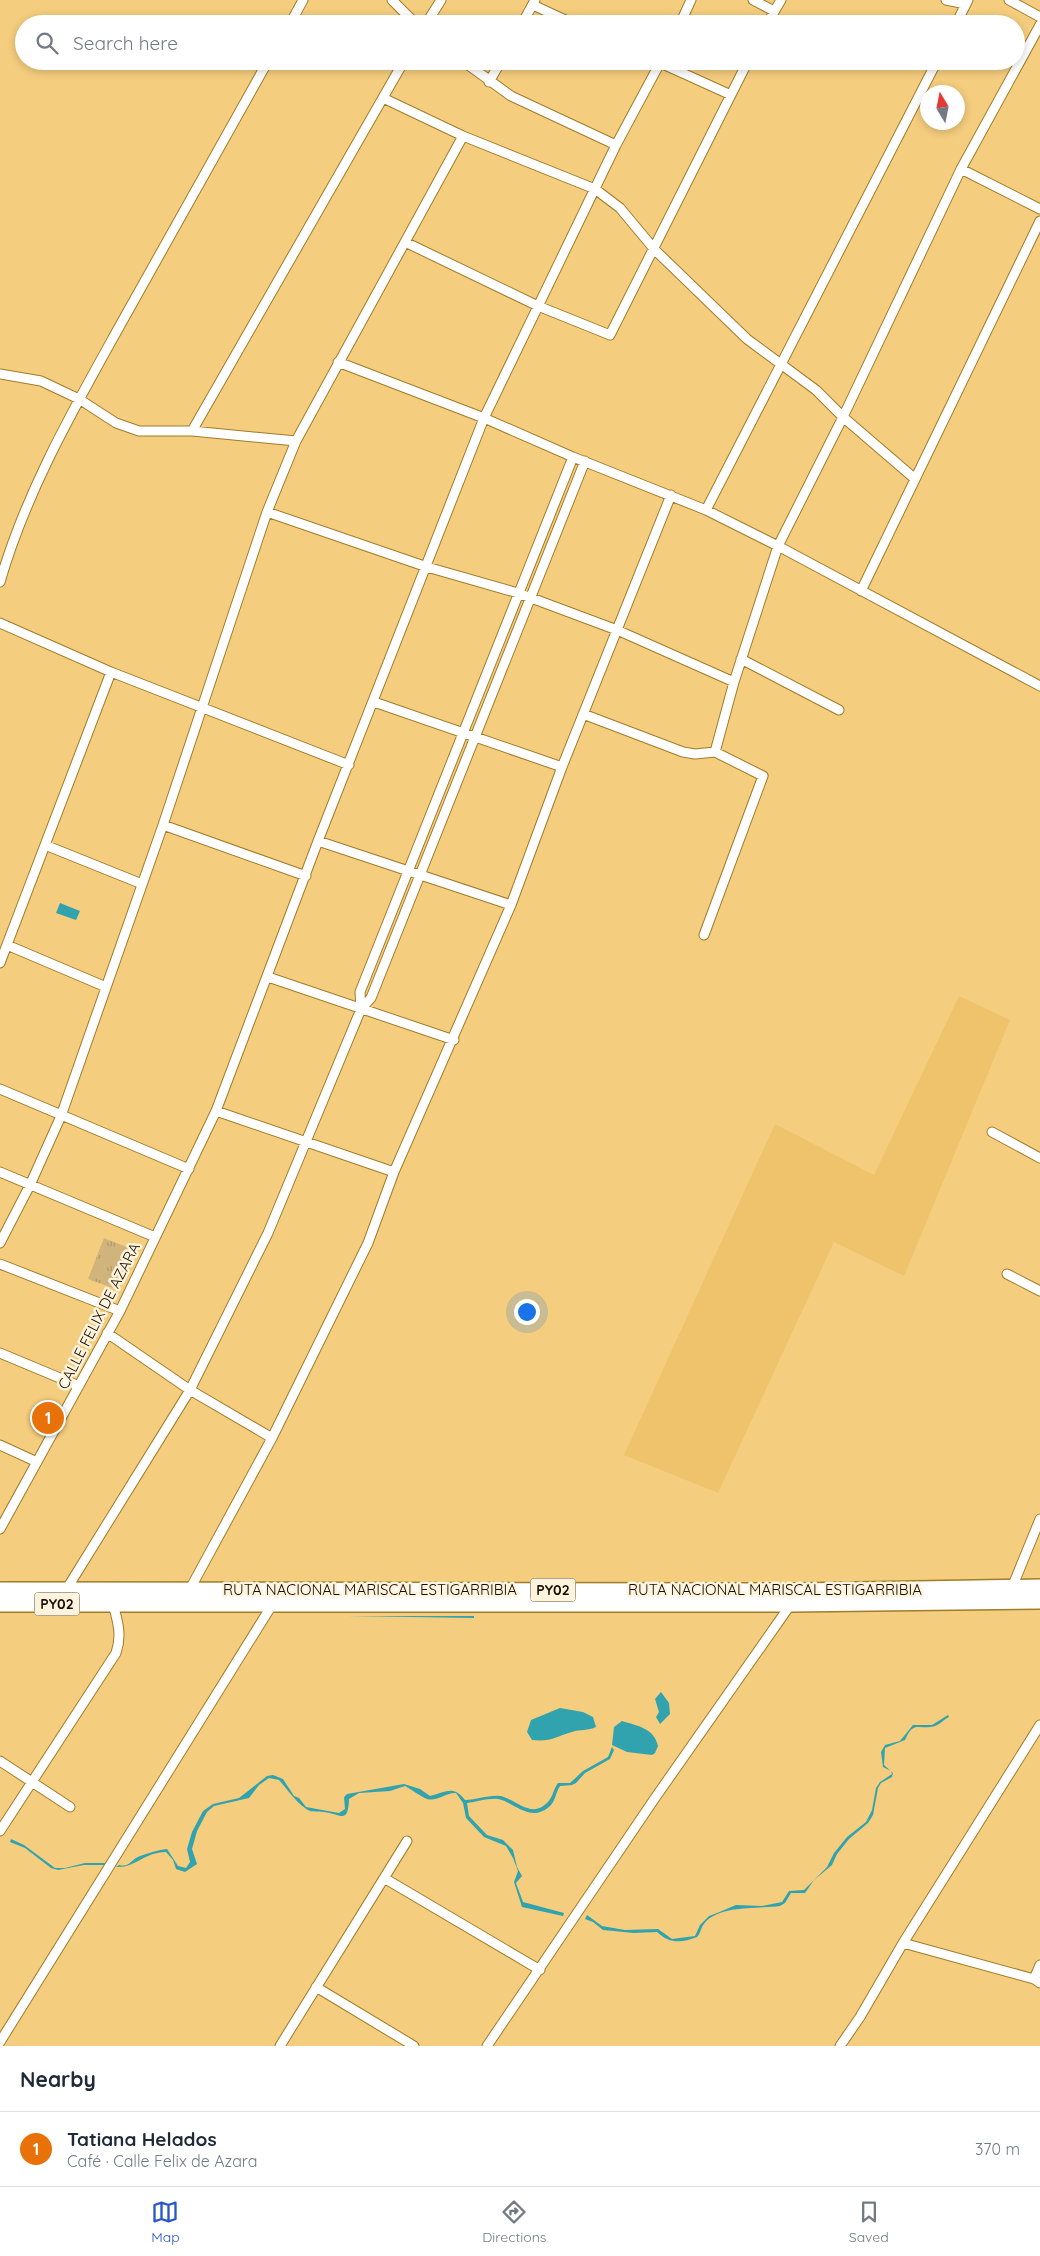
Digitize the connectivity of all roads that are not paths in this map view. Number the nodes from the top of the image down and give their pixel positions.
1 (303, 0) edge
2 (392, 0) edge
3 (441, 0) edge
4 (691, 0) edge
5 (753, 0) edge
6 (781, 0) edge
7 (946, 0) edge
8 (1009, 0) edge
9 (534, 2) edge
10 (967, 2) edge
11 (774, 11) junction
12 (295, 15) edge
13 (407, 15) edge
14 (432, 15) edge
15 (527, 15) edge
16 (558, 15) edge
17 (684, 15) edge
18 (772, 15) edge
19 (960, 15) edge
20 (1040, 17) edge
21 (1040, 25) edge
22 (1025, 52) edge
23 (263, 70) edge
24 (399, 70) edge
25 (474, 70) edge
26 (496, 70) edge
27 (655, 70) edge
28 (676, 70) edge
29 (743, 70) edge
30 (932, 70) edge
31 (1015, 70) edge
32 (489, 82) junction
33 (730, 96) junction
34 (383, 98) junction
35 (463, 136) junction
36 (616, 145) junction
37 (961, 169) junction
38 (595, 189) junction
39 (1040, 209) edge
40 (1040, 221) edge
41 (405, 242) junction
42 (655, 250) junction
43 (538, 306) junction
44 (338, 362) junction
45 (781, 365) junction
46 (0, 374) edge
47 (79, 399) junction
48 (843, 417) junction
49 (484, 418) junction
50 (192, 431) junction
51 (296, 440) junction
52 (574, 457) junction
53 (585, 461) junction
54 (914, 478) junction
55 (671, 495) junction
56 (706, 510) junction
57 (268, 512) junction
58 (778, 546) junction
59 (427, 567) junction
60 (0, 582) edge
61 (861, 590) junction
62 (518, 593) junction
63 (530, 597) junction
64 (0, 623) edge
65 (617, 630) junction
66 (742, 659) junction
67 (111, 672) junction
68 (734, 682) junction
69 (1040, 686) edge
70 (374, 702) junction
71 (203, 707) junction
72 (839, 710) dead end
73 (583, 714) junction
74 (462, 732) junction
75 (474, 736) junction
76 (715, 752) junction
77 (349, 766) junction
78 (562, 767) junction
79 (163, 825) junction
80 (318, 841) junction
81 (45, 845) junction
82 (408, 872) junction
83 (420, 875) junction
84 (306, 876) junction
85 (142, 884) junction
86 (511, 905) junction
87 (704, 935) dead end
88 (7, 945) junction
89 (0, 963) edge
90 (268, 977) junction
91 (106, 987) junction
92 (361, 1008) junction
93 (454, 1040) junction
94 (0, 1089) edge
95 (216, 1111) junction
96 (61, 1116) junction
97 (992, 1132) dead end
98 (305, 1143) junction
99 (1040, 1158) edge
100 (188, 1169) junction
101 (0, 1172) edge
102 (394, 1172) junction
103 (30, 1185) junction
104 (155, 1237) junction
105 (0, 1243) edge
106 (0, 1264) edge
107 (1007, 1274) dead end
108 (1040, 1290) edge
109 (120, 1311) junction
110 (108, 1333) junction
111 (0, 1353) edge
112 (79, 1386) junction
113 (190, 1390) junction
114 (272, 1438) junction
115 (0, 1445) edge
116 (37, 1462) junction
117 (1040, 1519) edge
118 (0, 1529) edge
119 (1040, 1587) edge
120 (190, 1589) junction
121 (0, 1590) edge
122 (66, 1590) junction
123 (1010, 1594) junction
124 (1040, 1601) edge
125 (0, 1604) edge
126 (113, 1604) junction
127 (791, 1604) junction
128 (272, 1605) junction
129 (1040, 1725) edge
130 (0, 1761) edge
131 (32, 1781) junction
132 (70, 1807) dead end
133 (0, 1832) edge
134 (407, 1841) dead end
135 (384, 1878) junction
136 (903, 1943) junction
137 (1040, 1965) edge
138 (540, 1970) junction
139 (1037, 1981) edge
140 (316, 1987) junction
141 (0, 2042) edge
142 (280, 2046) edge
143 (414, 2046) edge
144 (488, 2046) edge
145 (840, 2046) edge

1 - 12 street
2 - 13 street
3 - 14 street
4 - 17 street
5 - 11 street
6 - 11 street
7 - 10 street
8 - 20 street
9 - 15 street
9 - 16 street
10 - 19 street
11 - 18 street
21 - 22 street
23 - 47 street
24 - 34 street
25 - 32 street
26 - 32 street
27 - 36 street, CALLE FELIX DE AZARA
28 - 33 street
29 - 33 street
30 - 45 street
31 - 37 street
32 - 36 street
33 - 42 street
34 - 35 street
34 - 50 street
35 - 38 street
35 - 41 street
36 - 38 street, CALLE FELIX DE AZARA
37 - 39 street
37 - 48 street
38 - 42 street
38 - 43 street, CALLE FELIX DE AZARA
40 - 54 street
41 - 43 street
41 - 44 street
42 - 43 street
42 - 45 street
43 - 49 street, CALLE FELIX DE AZARA
44 - 49 street
44 - 51 street
45 - 48 street
45 - 56 street
46 - 47 street
47 - 50 street
47 - 60 street
48 - 54 street
48 - 58 street
49 - 52 street
49 - 59 street, CALLE FELIX DE AZARA
50 - 51 street
51 - 57 street
52 - 53 street
52 - 62 street
53 - 55 street
53 - 63 street
54 - 61 street
55 - 56 street
55 - 65 street
56 - 58 street
57 - 59 street
57 - 71 street
58 - 61 street
58 - 66 street
59 - 62 street
59 - 70 street, CALLE FELIX DE AZARA
61 - 69 street
62 - 63 street
62 - 74 street
63 - 65 street
63 - 75 street
64 - 67 street
65 - 68 street
65 - 73 street
66 - 68 street
66 - 72 street
67 - 71 street
67 - 81 street
68 - 76 street
70 - 74 street
70 - 77 street, CALLE FELIX DE AZARA
71 - 77 street
71 - 79 street
73 - 76 street
73 - 78 street
74 - 75 street
74 - 82 street
75 - 78 street
75 - 83 street
76 - 87 street
77 - 80 street, CALLE FELIX DE AZARA
78 - 86 street
79 - 84 street
79 - 85 street
80 - 82 street
80 - 84 street, CALLE FELIX DE AZARA
81 - 85 street
81 - 88 street
82 - 83 street
82 - 92 street
83 - 86 street
83 - 92 street
84 - 90 street, CALLE FELIX DE AZARA
85 - 91 street
86 - 93 street
88 - 89 street
88 - 91 street
90 - 92 street
90 - 95 street, CALLE FELIX DE AZARA
91 - 96 street
92 - 93 street
92 - 98 street
93 - 102 street
94 - 96 street
95 - 98 street
95 - 100 street, CALLE FELIX DE AZARA
96 - 100 street
96 - 103 street
97 - 99 street
98 - 102 street
98 - 113 street
100 - 104 street, CALLE FELIX DE AZARA
101 - 103 street
102 - 114 street
103 - 104 street
103 - 105 street
104 - 109 street, CALLE FELIX DE AZARA
106 - 109 street
107 - 108 street
109 - 110 street, CALLE FELIX DE AZARA
110 - 112 street, CALLE FELIX DE AZARA
110 - 113 street
111 - 112 street
112 - 116 street, CALLE FELIX DE AZARA
113 - 114 street
113 - 122 street
114 - 120 street
115 - 116 street
116 - 118 street, CALLE FELIX DE AZARA
117 - 123 street
119 - 123 highway, RUTA NACIONAL MARISCAL ESTIGARRIBIA / PY02
120 - 122 highway, RUTA NACIONAL MARISCAL ESTIGARRIBIA / PY02
120 - 123 highway, RUTA NACIONAL MARISCAL ESTIGARRIBIA / PY02
121 - 122 highway, RUTA NACIONAL MARISCAL ESTIGARRIBIA / PY02
123 - 124 highway, RUTA NACIONAL MARISCAL ESTIGARRIBIA / PY02
123 - 127 highway, RUTA NACIONAL MARISCAL ESTIGARRIBIA / PY02
125 - 126 highway, RUTA NACIONAL MARISCAL ESTIGARRIBIA / PY02
126 - 128 highway, RUTA NACIONAL MARISCAL ESTIGARRIBIA / PY02
126 - 131 street
127 - 128 highway, RUTA NACIONAL MARISCAL ESTIGARRIBIA / PY02
127 - 138 street
128 - 141 street
129 - 136 street
130 - 131 street
131 - 132 street
131 - 133 street
134 - 135 street
135 - 138 street
135 - 140 street
136 - 139 street
136 - 145 street
137 - 139 street
138 - 144 street
140 - 142 street
140 - 143 street

